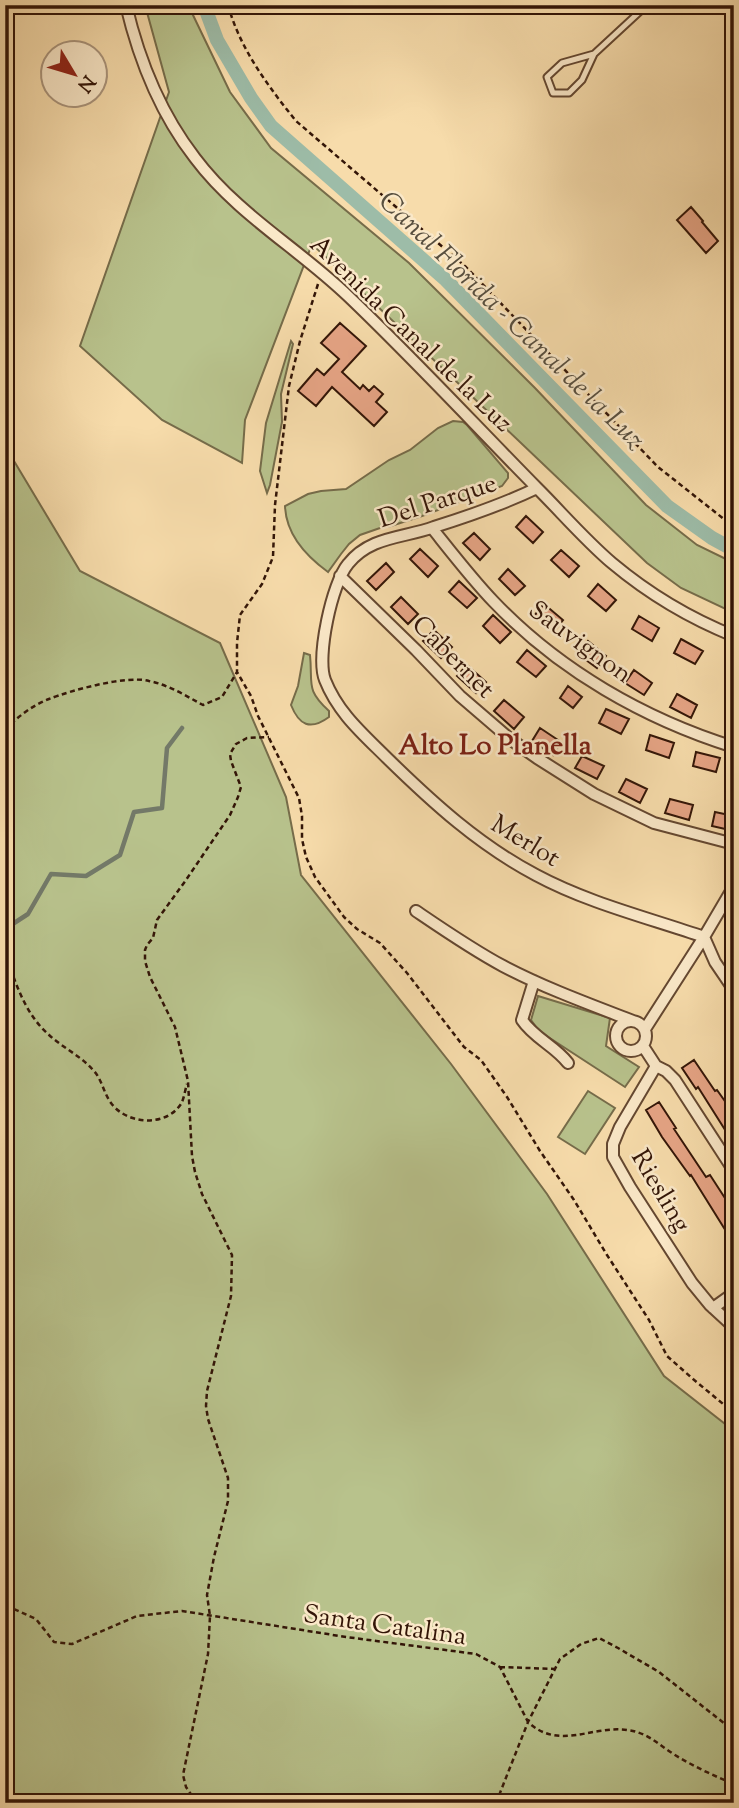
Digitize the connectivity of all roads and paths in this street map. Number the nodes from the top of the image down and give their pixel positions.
1 (126, 5) edge
2 (229, 5) edge
3 (647, 5) edge
4 (594, 54) junction
5 (322, 271) junction
6 (537, 488) junction
7 (734, 527) edge
8 (432, 528) junction
9 (340, 576) junction
10 (734, 636) edge
11 (237, 672) junction
12 (324, 678) joint
13 (5, 730) edge
14 (269, 737) junction
15 (734, 747) edge
16 (734, 844) edge
17 (734, 886) edge
18 (416, 911) dead end
19 (704, 937) junction
20 (5, 953) edge
21 (534, 981) junction
22 (734, 990) edge
23 (633, 1021) junction
24 (645, 1028) junction
25 (643, 1046) junction
26 (568, 1063) dead end
27 (656, 1066) junction
28 (188, 1081) junction
29 (734, 1171) edge
30 (734, 1293) edge
31 (713, 1308) junction
32 (734, 1327) edge
33 (734, 1413) edge
34 (5, 1541) edge
35 (5, 1595) edge
36 (210, 1616) junction
37 (500, 1667) junction
38 (555, 1669) junction
39 (528, 1722) junction
40 (734, 1731) edge
41 (734, 1784) edge
42 (197, 1803) edge
43 (496, 1803) edge

1 - 5 street, Avenida Canal de la Luz
2 - 7 path
3 - 4 lane
4 - 4 lane
5 - 6 street, Avenida Canal de la Luz
5 - 11 path
6 - 8 street, Del Parque
6 - 10 street, Avenida Canal de la Luz
8 - 9 street, Del Parque
8 - 15 street, Sauvignon
9 - 12 street, Del Parque
9 - 16 street, Cabernet
11 - 13 path
11 - 14 path
12 - 19 street, Merlot
14 - 28 path
14 - 33 path
17 - 19 street
18 - 21 street
19 - 22 street
19 - 24 street
20 - 28 path
21 - 23 street
21 - 26 street
23 - 24 street
23 - 25 street
24 - 25 street
25 - 27 street
27 - 29 street
27 - 31 street, Riesling
28 - 36 path
30 - 31 street
31 - 32 street, Riesling
34 - 35 path, Santa Catalina
35 - 36 path, Santa Catalina
36 - 37 path, Santa Catalina
36 - 42 path
37 - 38 path
37 - 39 path, Santa Catalina
38 - 39 path
38 - 40 path
39 - 41 path
39 - 43 path

